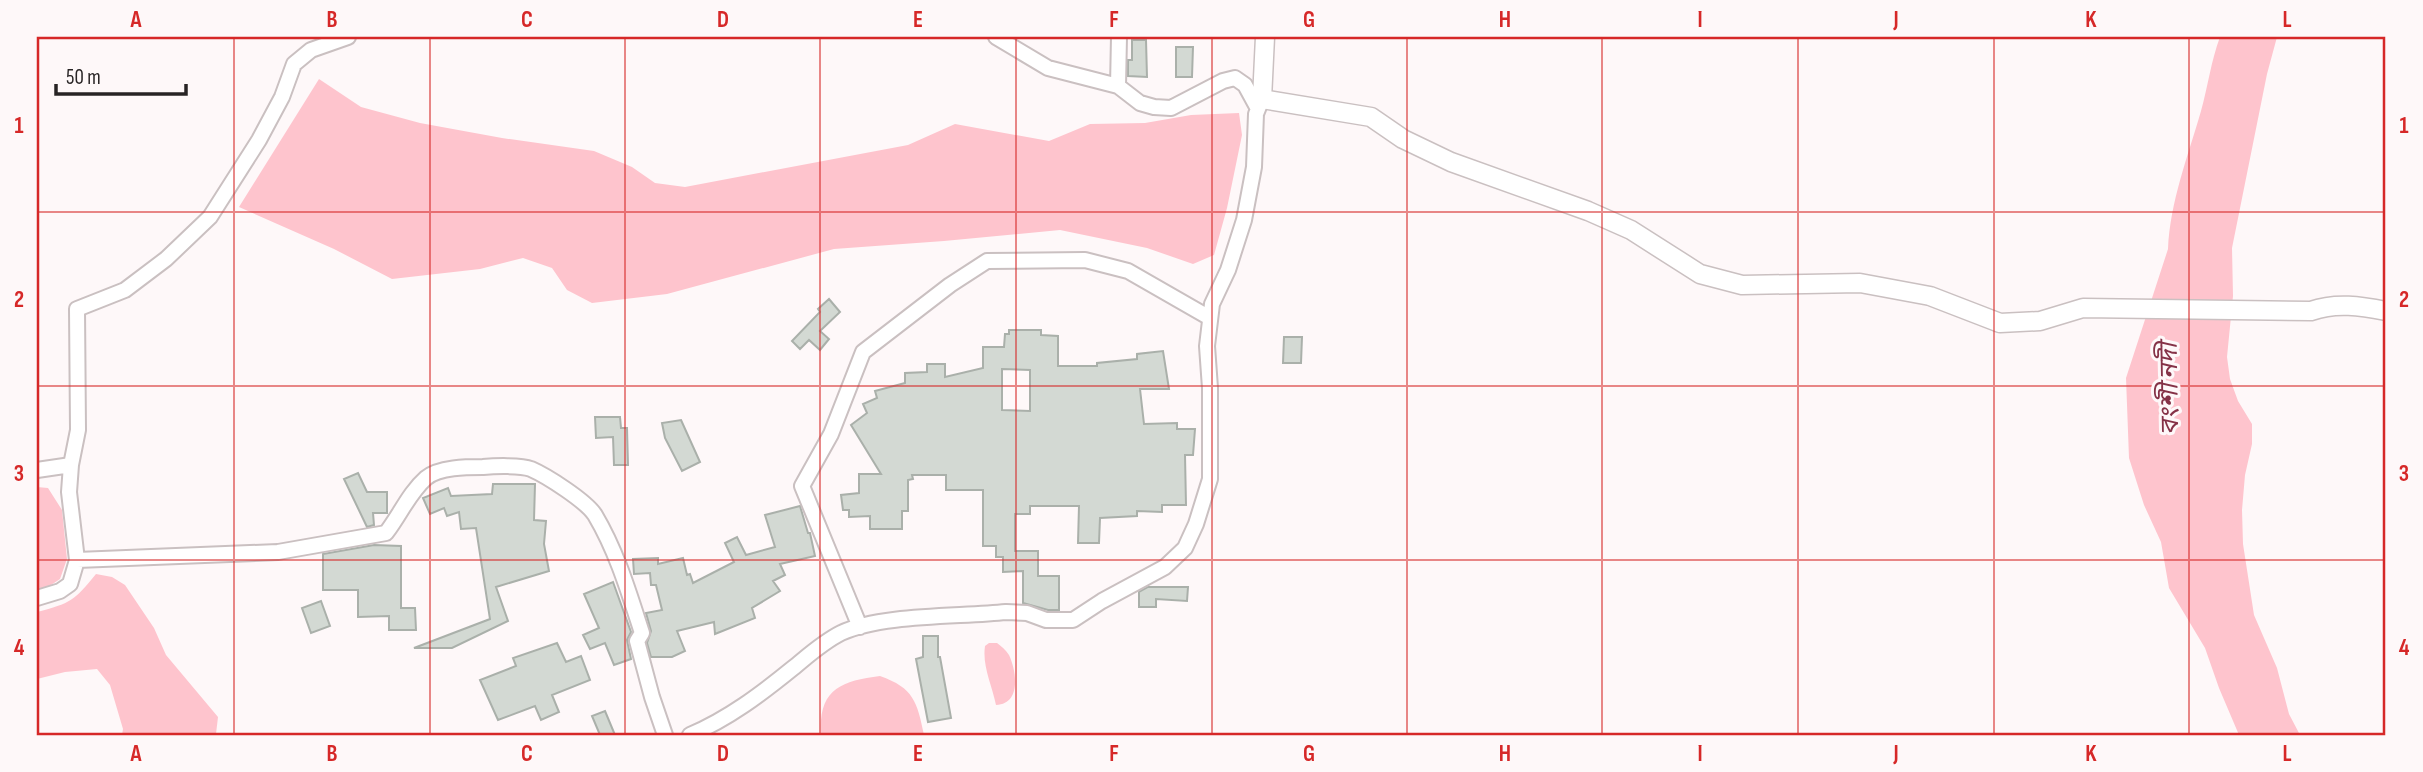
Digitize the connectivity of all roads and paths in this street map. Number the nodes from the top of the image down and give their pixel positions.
1 (348, 37) edge
2 (996, 37) edge
3 (1119, 37) edge
4 (1265, 37) edge
5 (1118, 86) junction
6 (1259, 103) junction
7 (2386, 311) edge
8 (1210, 318) junction
9 (71, 465) junction
10 (37, 470) edge
11 (77, 560) junction
12 (37, 598) edge
13 (860, 628) junction
14 (665, 735) edge
15 (690, 735) edge

1 - 9 street
2 - 5 street
3 - 5 street
4 - 6 street
5 - 6 street
6 - 7 street
6 - 8 street
8 - 13 street
8 - 13 street
9 - 10 street
9 - 11 street
11 - 12 street
11 - 14 street
13 - 15 street

